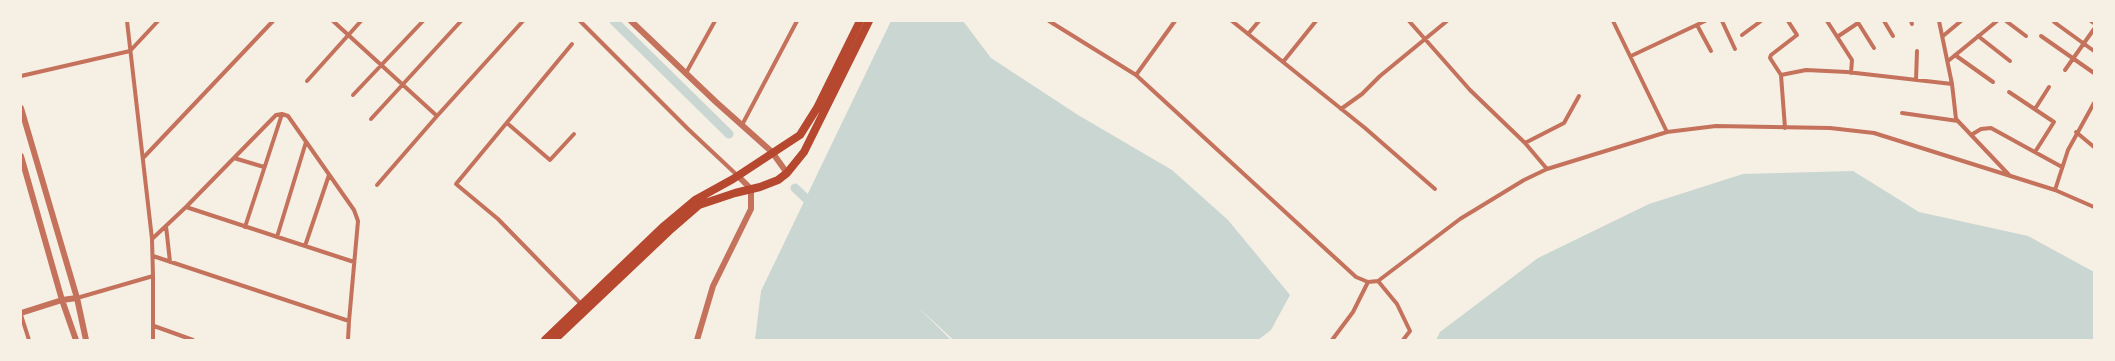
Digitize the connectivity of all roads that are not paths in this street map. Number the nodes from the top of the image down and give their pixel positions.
1 (127, 21) edge
2 (158, 21) edge
3 (273, 21) edge
4 (333, 21) edge
5 (361, 21) edge
6 (423, 21) edge
7 (461, 21) edge
8 (523, 21) edge
9 (580, 21) edge
10 (715, 21) edge
11 (797, 21) edge
12 (860, 21) edge
13 (869, 21) edge
14 (1049, 21) edge
15 (1175, 21) edge
16 (1232, 21) edge
17 (1259, 21) edge
18 (1316, 21) edge
19 (1409, 21) edge
20 (1447, 21) edge
21 (1620, 21) edge
22 (1704, 21) edge
23 (1722, 21) edge
24 (1760, 21) edge
25 (1788, 21) edge
26 (1827, 21) edge
27 (1884, 21) edge
28 (1939, 21) edge
29 (1961, 21) edge
30 (1997, 21) edge
31 (2006, 21) edge
32 (2091, 21) edge
33 (635, 22) edge
34 (1614, 22) edge
35 (1858, 22) edge
36 (2054, 22) edge
37 (2094, 23) edge
38 (1697, 25) junction
39 (2094, 29) edge
40 (1248, 34) junction
41 (348, 35) junction
42 (1742, 35) dead end
43 (1893, 36) dead end
44 (1943, 36) junction
45 (1978, 36) junction
46 (2026, 36) dead end
47 (2041, 36) dead end
48 (1837, 37) junction
49 (1426, 40) junction
50 (2084, 43) junction
51 (572, 44) dead end
52 (1874, 48) dead end
53 (1735, 49) dead end
54 (130, 51) junction
55 (1711, 51) dead end
56 (1917, 51) dead end
57 (2094, 51) edge
58 (1955, 55) junction
59 (1631, 56) junction
60 (2073, 58) junction
61 (1948, 61) junction
62 (2010, 61) dead end
63 (1283, 62) junction
64 (381, 65) junction
65 (2065, 70) dead end
66 (2094, 72) edge
67 (686, 73) junction
68 (1851, 73) junction
69 (1781, 74) junction
70 (1136, 75) junction
71 (21, 76) edge
72 (1916, 80) junction
73 (307, 81) dead end
74 (1994, 82) dead end
75 (402, 84) junction
76 (1952, 84) junction
77 (2049, 87) dead end
78 (2008, 92) dead end
79 (353, 95) dead end
80 (1580, 96) dead end
81 (2094, 103) edge
82 (21, 108) edge
83 (1341, 109) junction
84 (2035, 109) junction
85 (1902, 113) dead end
86 (282, 114) junction
87 (437, 116) junction
88 (371, 119) dead end
89 (1958, 121) junction
90 (507, 123) junction
91 (742, 125) junction
92 (1785, 128) junction
93 (1667, 132) junction
94 (2076, 132) junction
95 (574, 134) dead end
96 (1971, 135) junction
97 (306, 142) junction
98 (1525, 144) junction
99 (2094, 147) edge
100 (772, 152) junction
101 (2035, 152) junction
102 (21, 156) edge
103 (144, 157) junction
104 (234, 158) junction
105 (264, 167) junction
106 (2062, 167) junction
107 (1547, 169) junction
108 (787, 173) junction
109 (329, 175) junction
110 (738, 176) junction
111 (2011, 176) junction
112 (377, 185) dead end
113 (1434, 189) dead end
114 (751, 190) junction
115 (2056, 190) junction
116 (186, 207) junction
117 (2094, 207) edge
118 (166, 226) junction
119 (245, 226) junction
120 (277, 237) junction
121 (152, 240) junction
122 (305, 246) junction
123 (153, 256) junction
124 (170, 262) junction
125 (354, 262) junction
126 (153, 276) junction
127 (1378, 281) junction
128 (1368, 282) junction
129 (77, 298) junction
130 (62, 300) junction
131 (581, 304) junction
132 (21, 314) edge
133 (349, 321) junction
134 (154, 326) junction
135 (29, 340) edge
136 (76, 340) edge
137 (86, 340) edge
138 (153, 340) edge
139 (194, 340) edge
140 (348, 340) edge
141 (545, 340) edge
142 (554, 340) edge
143 (696, 340) edge
144 (1332, 340) edge
145 (1402, 340) edge

1 - 54 street
2 - 54 street
3 - 103 street
4 - 41 street
5 - 41 street
6 - 64 street
7 - 75 street
8 - 87 street
9 - 110 street
10 - 67 street
11 - 91 street
12 - 100 main road
13 - 108 main road
14 - 70 street
15 - 70 street
16 - 40 street
17 - 40 street
18 - 63 street
19 - 49 street
20 - 49 street
21 - 34 street
22 - 38 street
23 - 53 street
24 - 42 street
25 - 69 street
26 - 48 street
27 - 43 street
28 - 44 street
29 - 44 street
30 - 45 street
31 - 46 street
32 - 37 street
33 - 67 street
34 - 59 street
35 - 48 street
35 - 52 street
36 - 50 street
38 - 55 street
38 - 59 street
39 - 50 street
40 - 63 street
41 - 64 street
41 - 73 street
44 - 61 street
45 - 58 street
45 - 62 street
47 - 60 street
48 - 68 street
49 - 83 street
49 - 98 street
50 - 57 street
50 - 60 street
51 - 90 street
54 - 71 street
54 - 103 street
56 - 72 street
58 - 61 street
58 - 74 street
59 - 93 street
60 - 65 street
60 - 66 street
61 - 76 street
63 - 83 street
64 - 75 street
64 - 79 street
67 - 91 street
68 - 69 street
68 - 72 street
69 - 92 street
70 - 128 street
72 - 76 street
75 - 87 street
75 - 88 street
76 - 89 street
77 - 84 street
78 - 84 street
80 - 98 street
81 - 94 street
82 - 129 street
83 - 113 street
84 - 101 street
85 - 89 street
86 - 97 street
86 - 104 street
86 - 105 street
87 - 112 street
89 - 96 street
90 - 95 street
90 - 131 street
91 - 100 street
92 - 93 street
92 - 111 street
93 - 107 street
94 - 99 street
94 - 106 street
96 - 101 street
96 - 111 street
97 - 109 street
97 - 120 street
98 - 107 street
100 - 108 street
100 - 110 main road
101 - 106 street
102 - 130 street
103 - 121 street
104 - 105 street
104 - 116 street
105 - 119 street
106 - 115 street
107 - 127 street
108 - 114 main road
109 - 122 street
109 - 125 street
110 - 114 street
110 - 131 main road
111 - 115 street
114 - 142 main road
114 - 143 street
115 - 117 street
116 - 118 street
116 - 119 street
118 - 121 street
118 - 124 street
119 - 120 street
120 - 122 street
121 - 123 street
122 - 125 street
123 - 124 street
123 - 126 street
124 - 133 street
125 - 133 street
126 - 129 street
126 - 134 street
127 - 128 street
127 - 145 street
128 - 144 street
129 - 130 street
129 - 137 street
130 - 132 street
130 - 136 street
131 - 141 main road
132 - 135 street
133 - 140 street
134 - 138 street
134 - 139 street

